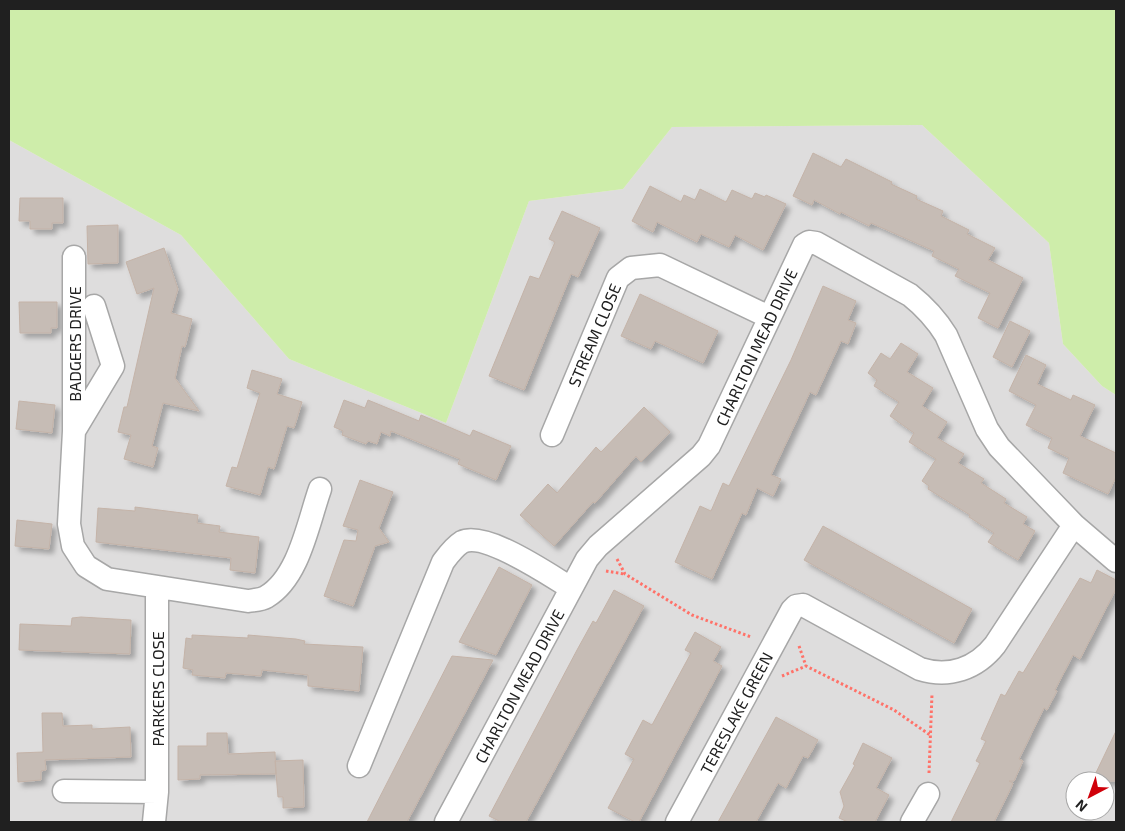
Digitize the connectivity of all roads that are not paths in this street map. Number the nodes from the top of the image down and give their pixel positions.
1 (74, 257) dead end
2 (94, 306) dead end
3 (769, 317) junction
4 (74, 432) junction
5 (552, 435) dead end
6 (320, 489) dead end
7 (1074, 525) junction
8 (1116, 561) edge
9 (158, 587) junction
10 (571, 588) junction
11 (359, 766) dead end
12 (64, 791) dead end
13 (157, 792) junction
14 (928, 794) road end
15 (154, 822) edge
16 (446, 822) edge
17 (677, 822) edge
18 (912, 822) edge

1 - 4 street, BADGERS DRIVE
2 - 4 street
3 - 5 street, STREAM CLOSE
3 - 7 street, CHARLTON MEAD DRIVE
3 - 10 street, CHARLTON MEAD DRIVE
4 - 9 street
6 - 9 street
7 - 8 street, CHARLTON MEAD DRIVE
7 - 17 street, TERESLAKE GREEN
9 - 13 street, PARKERS CLOSE
10 - 11 street
10 - 16 street, CHARLTON MEAD DRIVE
12 - 13 street
13 - 15 street, PARKERS CLOSE
14 - 18 street

